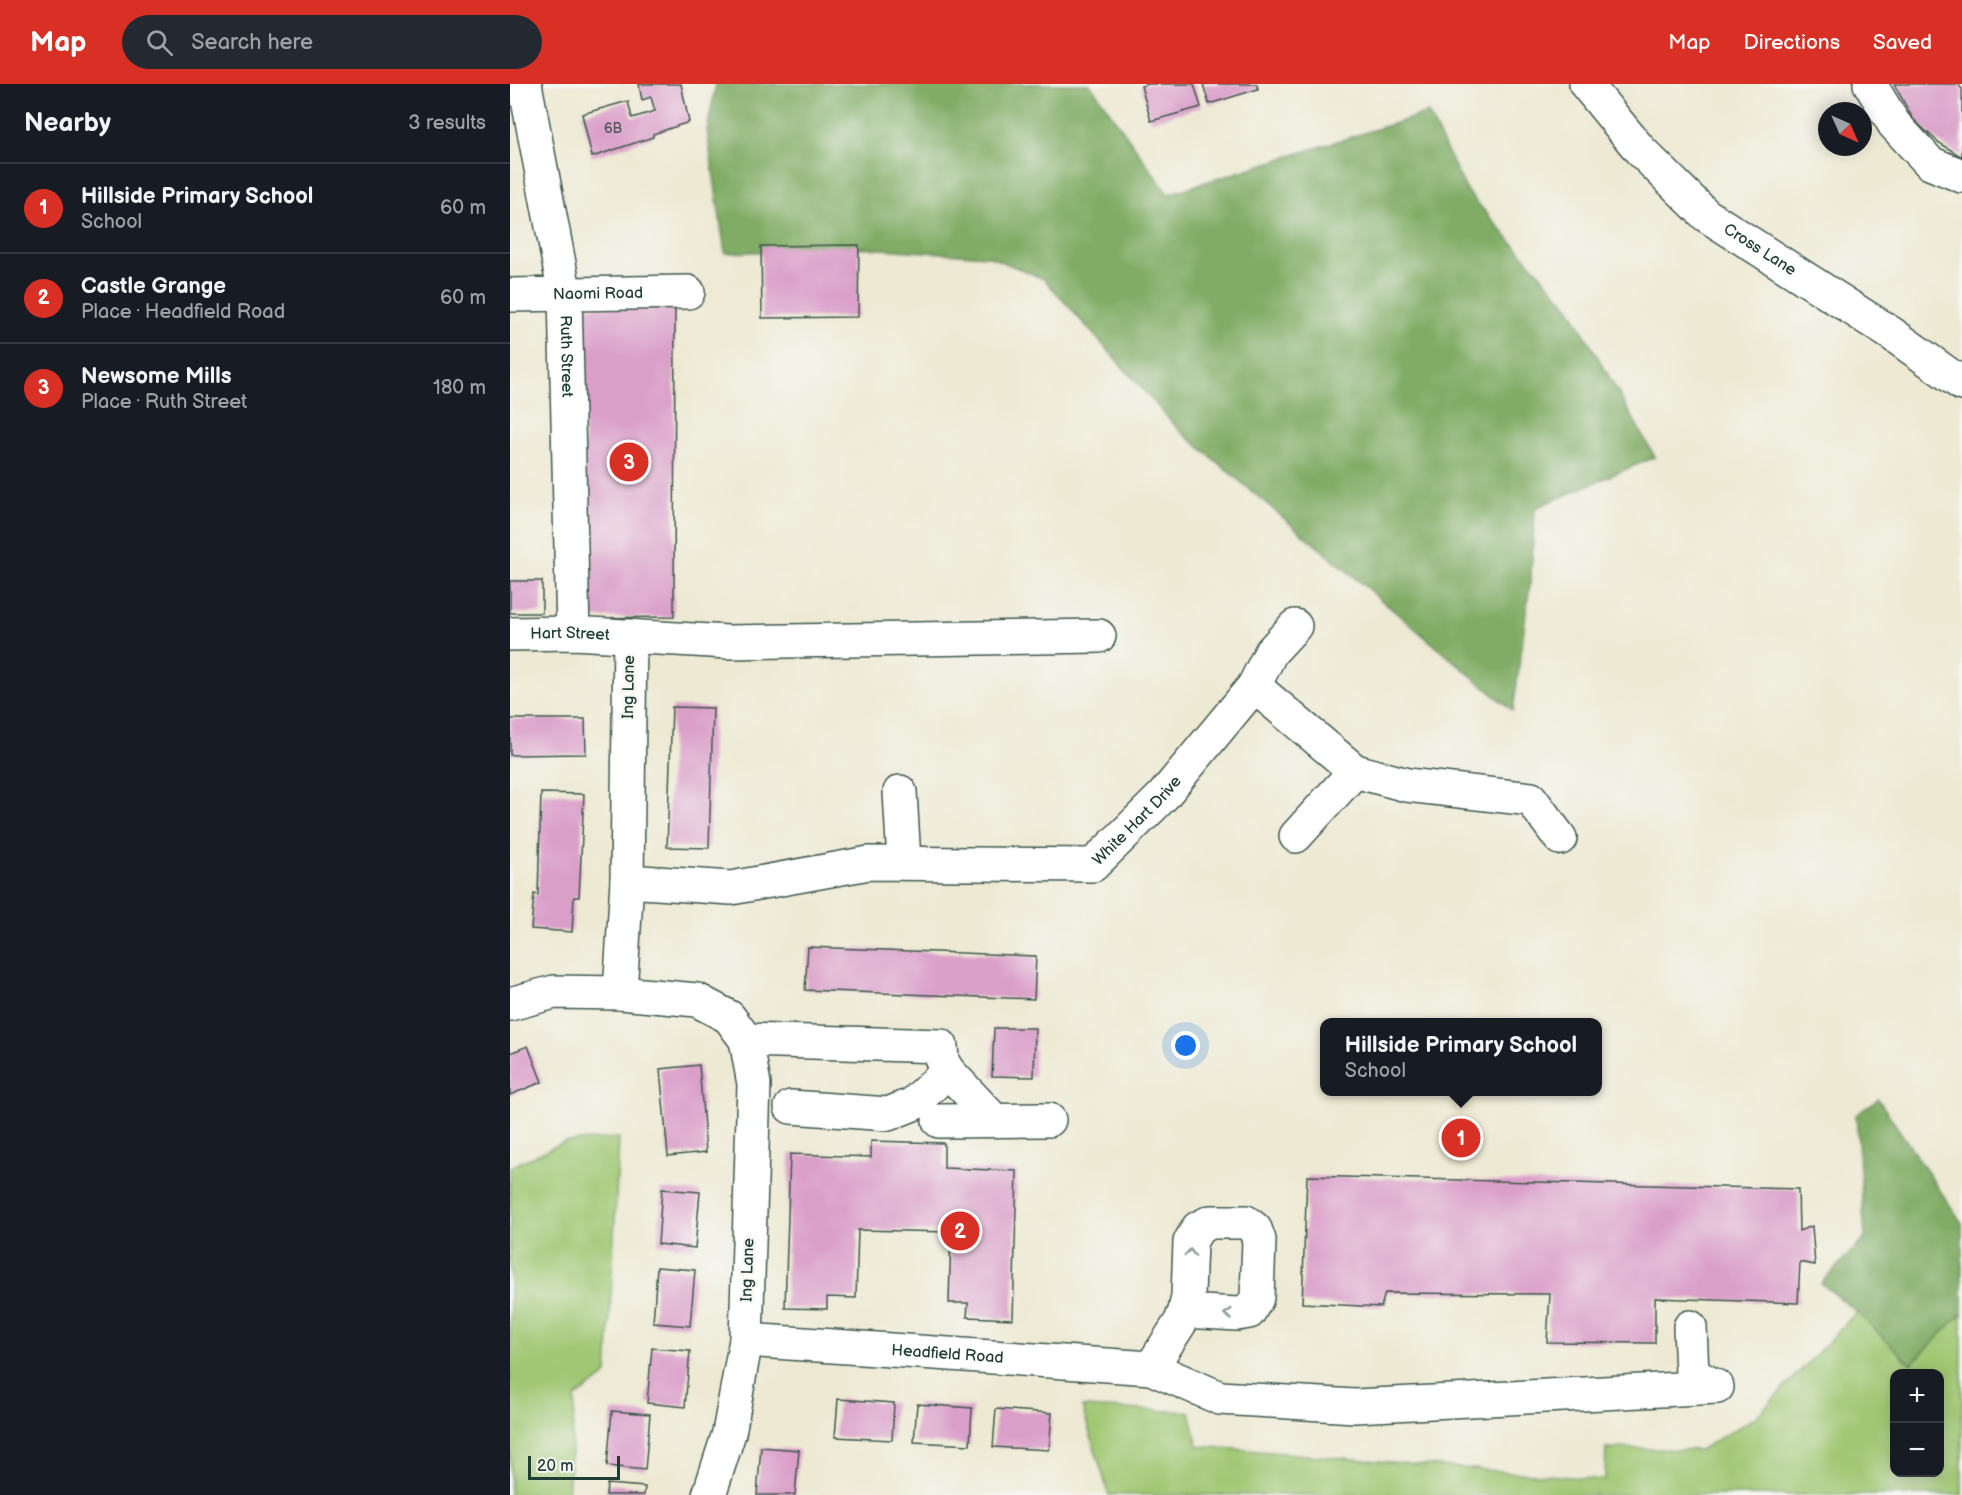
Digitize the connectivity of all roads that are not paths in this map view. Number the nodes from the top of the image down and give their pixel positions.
1 (525, 84) edge
2 (1586, 84) edge
3 (1870, 84) edge
4 (523, 152) edge
5 (1962, 176) edge
6 (688, 292) dead end
7 (510, 295) edge
8 (566, 295) junction
9 (1962, 384) edge
10 (1295, 626) dead end
11 (573, 633) junction
12 (510, 634) edge
13 (630, 636) junction
14 (1099, 636) dead end
15 (1254, 686) junction
16 (1354, 771) junction
17 (900, 792) dead end
18 (1296, 836) dead end
19 (1560, 838) dead end
20 (904, 861) junction
21 (627, 880) junction
22 (620, 993) junction
23 (510, 1004) edge
24 (746, 1040) junction
25 (945, 1058) junction
26 (791, 1107) dead end
27 (994, 1120) junction
28 (1049, 1120) dead end
29 (939, 1121) dead end
30 (1182, 1317) dead end
31 (1690, 1327) dead end
32 (746, 1340) junction
33 (1151, 1368) junction
34 (709, 1495) edge

1 - 4 street, Ruth Street
2 - 9 street, Cross Lane
3 - 5 street
4 - 8 street, Ruth Street
6 - 8 street, Naomi Road
7 - 8 street, Naomi Road
8 - 11 street, Ruth Street
10 - 15 street, White Hart Drive
11 - 12 street, Hart Street
11 - 13 street, Hart Street
13 - 14 street, Ing Lane
13 - 21 street, Ing Lane
15 - 16 street
15 - 20 street, White Hart Drive
16 - 18 street
16 - 19 street
17 - 20 street
20 - 21 street, White Hart Drive
21 - 22 street, Ing Lane
22 - 23 street
22 - 24 street, Ing Lane
24 - 25 street
24 - 32 street, Ing Lane
25 - 26 street
25 - 27 street
27 - 28 street
27 - 29 street
30 - 33 street
31 - 33 street, Headfield Road
32 - 33 street, Headfield Road
32 - 34 street, Ing Lane

